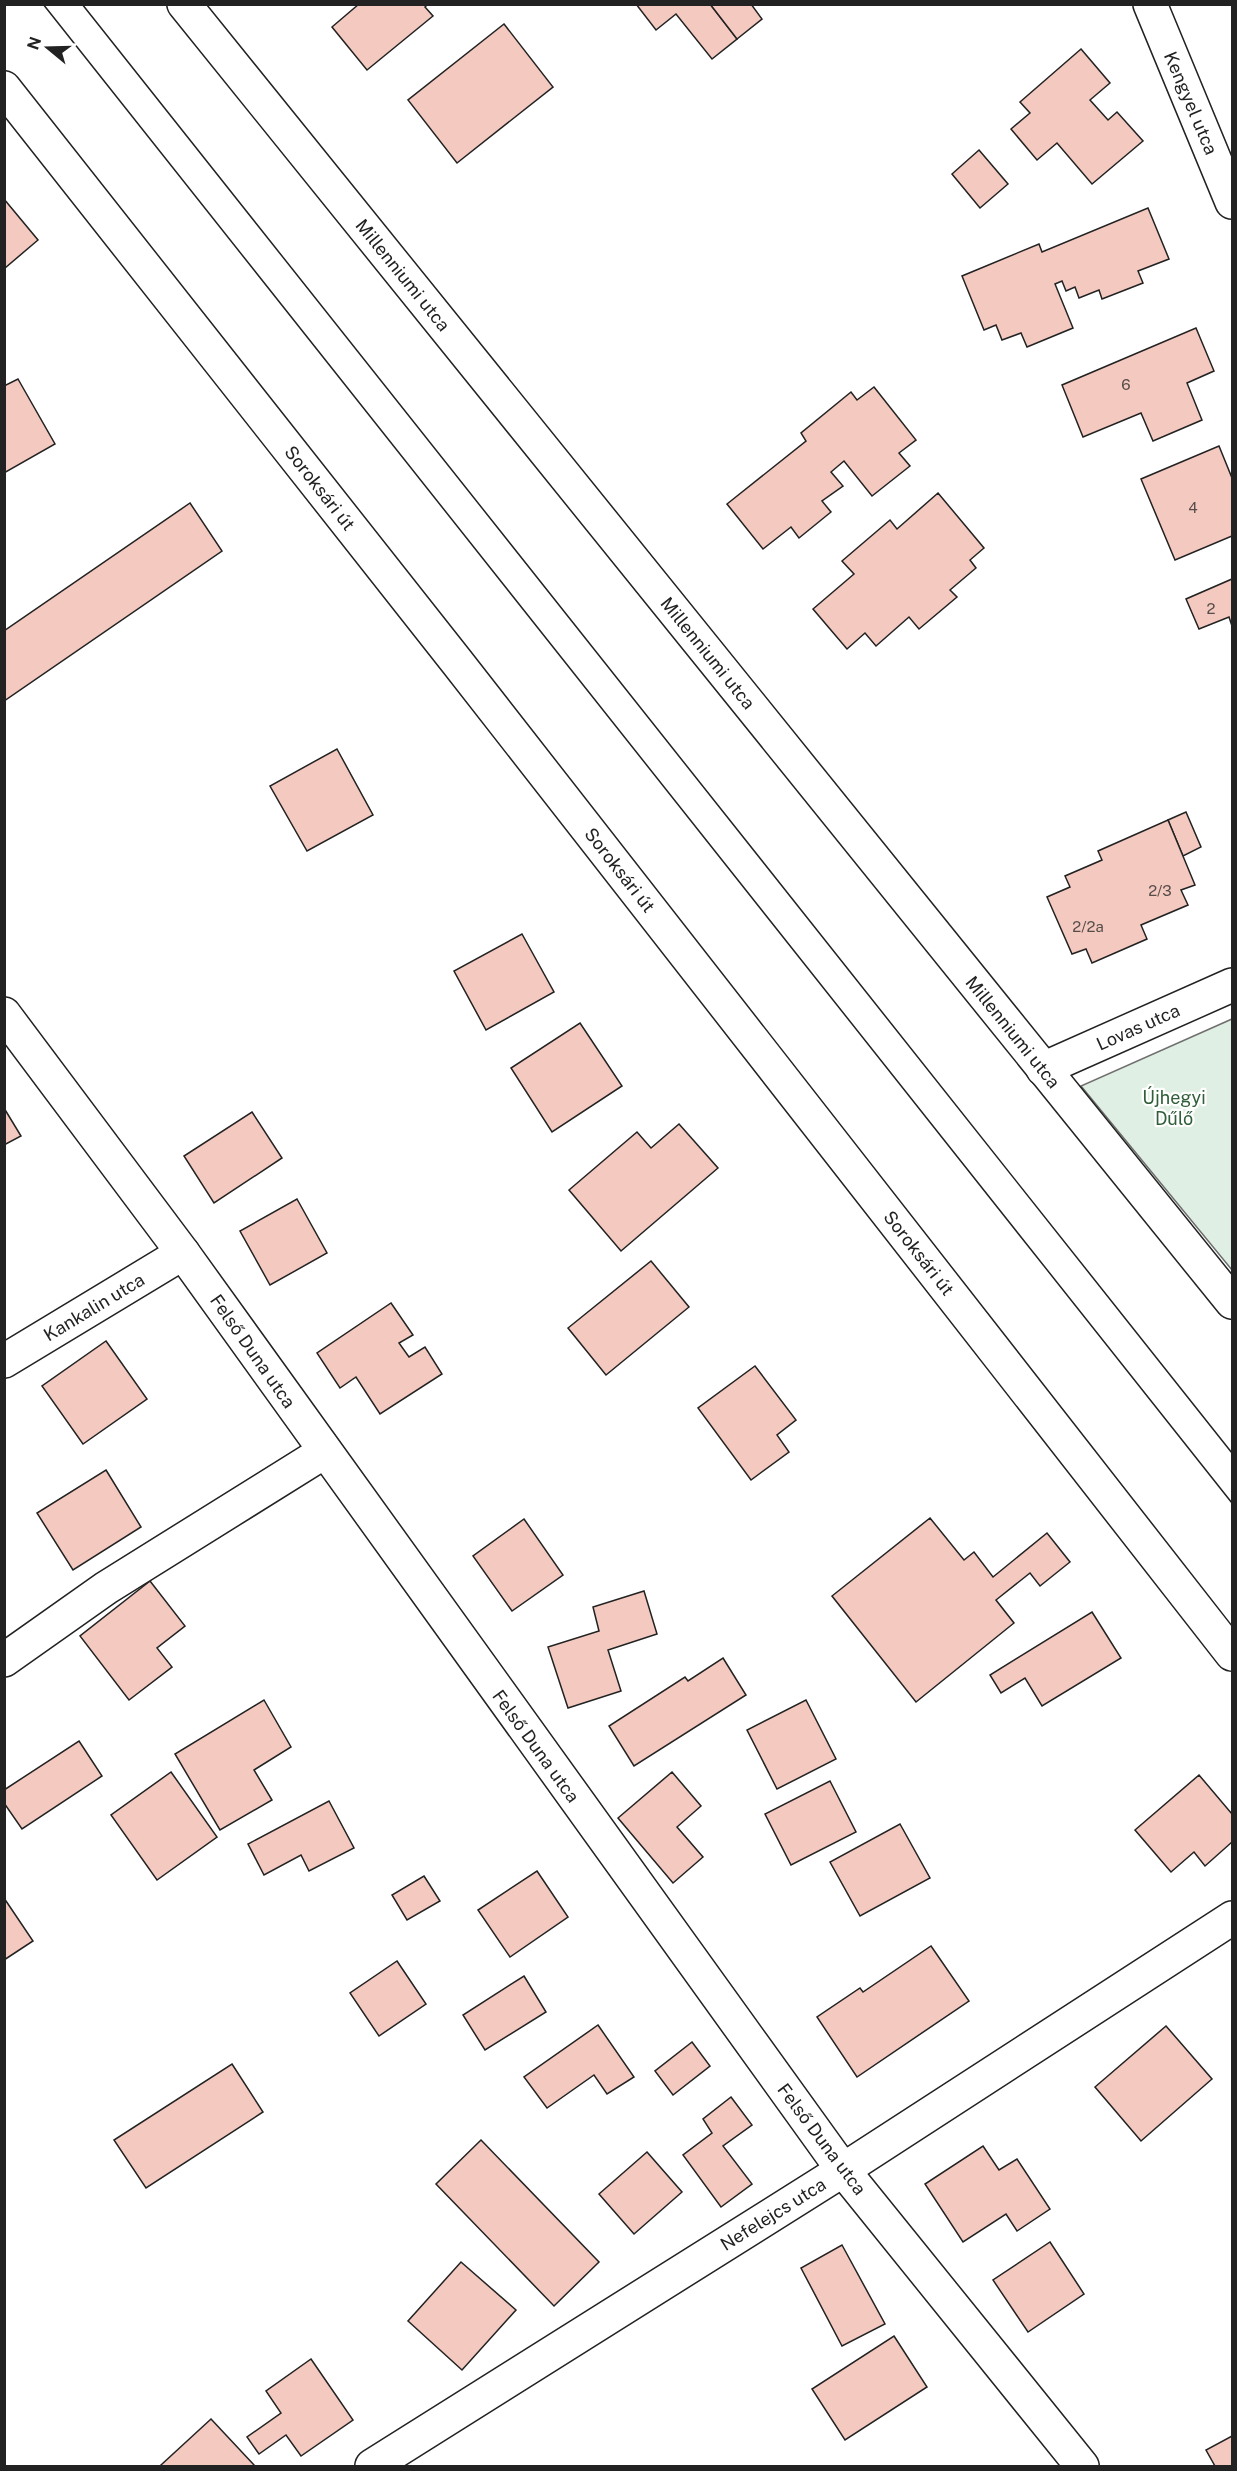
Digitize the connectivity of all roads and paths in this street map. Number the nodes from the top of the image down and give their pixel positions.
1 (184, 4) edge
2 (1150, 4) edge
3 (4, 88) edge
4 (1233, 202) edge
5 (1233, 985) edge
6 (4, 1014) edge
7 (1043, 1069) junction
8 (183, 1253) junction
9 (1233, 1302) edge
10 (4, 1360) edge
11 (324, 1452) junction
12 (1233, 1654) edge
13 (4, 1660) edge
14 (1233, 1918) edge
15 (843, 2170) junction
16 (372, 2466) edge
17 (1082, 2466) edge

1 - 7 street, Millenniumi utca
2 - 4 street, Kengyel utca
3 - 12 street, Soroksári út
5 - 7 street, Lovas utca
6 - 8 street, Felső Duna utca
7 - 9 street, Millenniumi utca
8 - 10 street, Kankalin utca
8 - 11 street, Felső Duna utca
11 - 13 street
11 - 15 street, Felső Duna utca
14 - 15 street, Nefelejcs utca
15 - 16 street, Nefelejcs utca
15 - 17 street, Felső Duna utca

